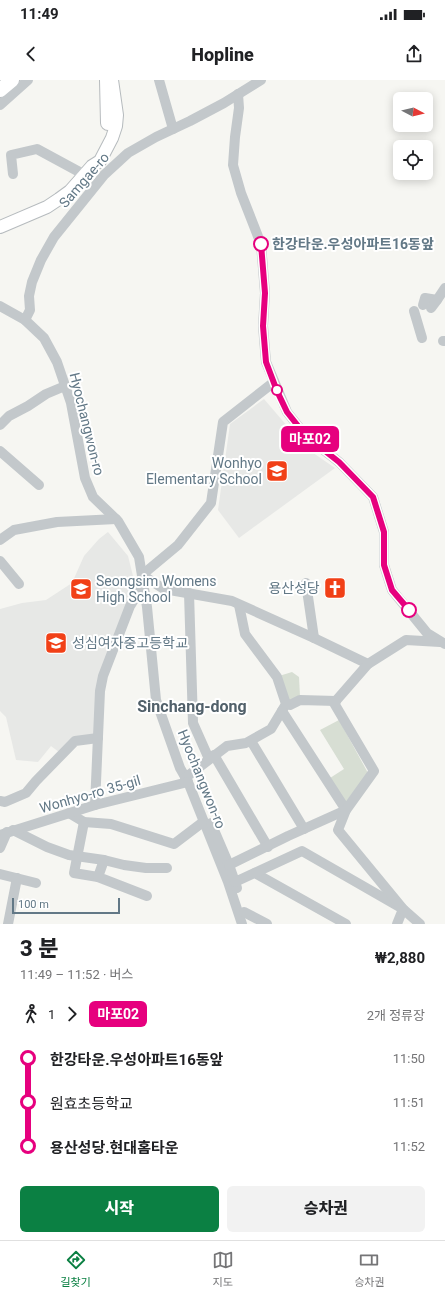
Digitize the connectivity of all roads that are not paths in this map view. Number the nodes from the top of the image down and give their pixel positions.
1 (12, 80) edge
2 (28, 80) edge
3 (101, 80) edge
4 (107, 80) edge
5 (112, 80) edge
6 (159, 80) edge
7 (261, 80) edge
8 (0, 90) edge
9 (238, 94) junction
10 (0, 105) edge
11 (108, 123) junction
12 (173, 129) junction
13 (89, 170) junction
14 (13, 174) dead end
15 (0, 227) edge
16 (445, 288) edge
17 (430, 305) dead end
18 (0, 306) edge
19 (414, 311) dead end
20 (25, 320) junction
21 (422, 338) dead end
22 (274, 382) junction
23 (65, 386) junction
24 (0, 424) edge
25 (0, 451) edge
26 (39, 485) dead end
27 (116, 519) junction
28 (0, 540) edge
29 (0, 561) edge
30 (142, 580) junction
31 (306, 583) dead end
32 (19, 584) dead end
33 (189, 593) junction
34 (239, 605) junction
35 (314, 638) junction
36 (443, 643) edge
37 (368, 664) junction
38 (336, 701) junction
39 (284, 708) junction
40 (98, 738) junction
41 (251, 741) junction
42 (211, 757) junction
43 (186, 780) junction
44 (0, 802) edge
45 (95, 805) junction
46 (346, 810) junction
47 (69, 813) junction
48 (84, 822) junction
49 (203, 822) junction
50 (304, 829) junction
51 (7, 832) edge
52 (268, 847) junction
53 (0, 848) edge
54 (77, 857) junction
55 (104, 860) junction
56 (229, 865) junction
57 (167, 868) dead end
58 (255, 873) junction
59 (0, 874) edge
60 (98, 877) junction
61 (17, 878) junction
62 (235, 882) junction
63 (36, 883) dead end
64 (147, 896) dead end
65 (403, 909) junction
66 (244, 912) junction
67 (8, 924) edge
68 (242, 924) edge
69 (247, 924) edge
70 (266, 924) edge
71 (346, 924) edge
72 (397, 924) edge
73 (420, 924) edge

1 - 8 highway
2 - 10 street
3 - 11 main road
4 - 11 highway
5 - 13 main road
6 - 12 street
7 - 9 street, Samgae-ro
9 - 12 street, Samgae-ro
9 - 22 street
11 - 13 main road
12 - 20 street, Samgae-ro
13 - 14 street
13 - 15 main road
16 - 17 street
18 - 20 street, Hyochangwon-ro
19 - 21 street
20 - 23 street, Hyochangwon-ro
22 - 30 street
22 - 36 street
23 - 24 street
23 - 27 street, Hyochangwon-ro
25 - 26 street
27 - 28 street
27 - 30 street, Hyochangwon-ro
29 - 32 street
30 - 33 street
30 - 40 street
30 - 43 street, Hyochangwon-ro
31 - 35 street
33 - 34 street
33 - 42 street
34 - 35 street
34 - 39 street
35 - 37 street
36 - 37 street
37 - 38 street
38 - 39 street
38 - 46 street
39 - 41 street
39 - 46 street
40 - 44 street
40 - 45 street
41 - 42 street
41 - 50 street
42 - 43 street
42 - 52 street
43 - 45 street, Wonhyo-ro 35-gil
43 - 49 street, Hyochangwon-ro
43 - 56 street
45 - 47 street, Wonhyo-ro 35-gil
46 - 50 street
46 - 65 street
47 - 48 street
47 - 51 street, Wonhyo-ro 35-gil
48 - 49 street
48 - 54 street
49 - 68 street, Hyochangwon-ro
50 - 52 street
51 - 53 street
51 - 54 street
52 - 56 street
54 - 55 street
54 - 60 street
55 - 57 street
55 - 60 street
56 - 62 street
58 - 62 street
58 - 65 street
58 - 71 street
59 - 61 street
60 - 64 street
61 - 63 street
61 - 67 street
62 - 66 street
65 - 72 street
65 - 73 street
66 - 69 street
66 - 70 street

